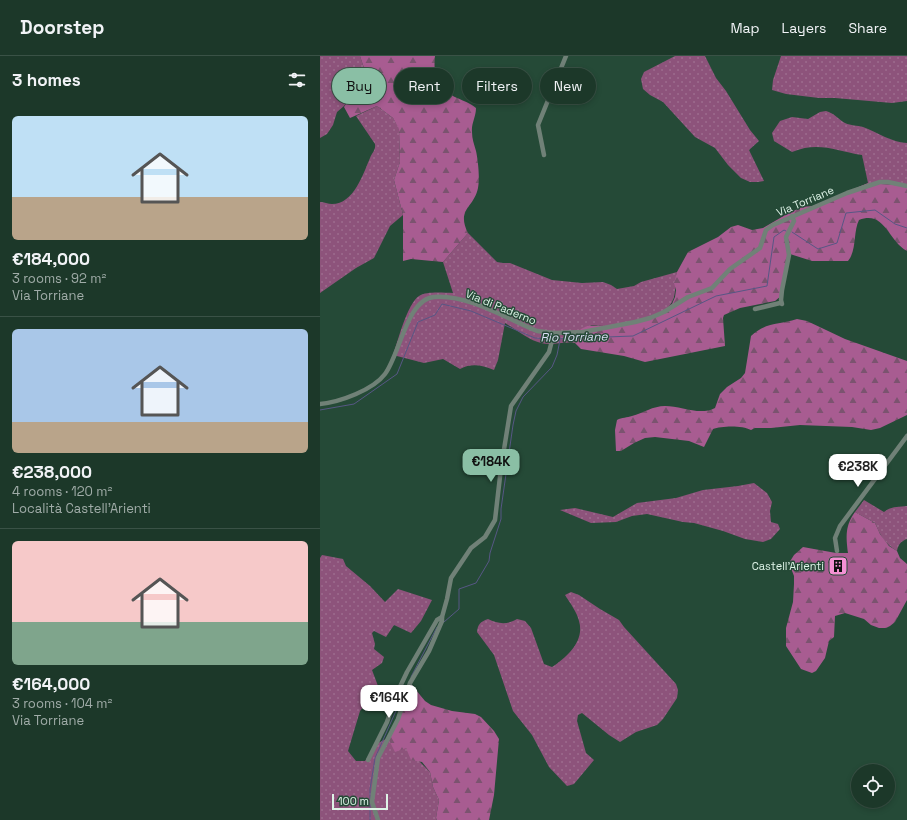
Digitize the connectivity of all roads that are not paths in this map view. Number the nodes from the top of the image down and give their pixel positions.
1 (566, 56) edge
2 (544, 155) dead end
3 (907, 186) edge
4 (792, 216) junction
5 (755, 309) dead end
6 (537, 332) joint
7 (553, 337) junction
8 (320, 404) edge
9 (907, 436) edge
10 (836, 551) dead end
11 (442, 621) junction
12 (368, 760) dead end
13 (378, 820) edge

1 - 2 street
3 - 4 street, Via Torriane
4 - 5 street
4 - 7 street, Via Torriane
6 - 7 street, Via Torriane
6 - 8 street, Via di Paderno
7 - 11 street
9 - 10 street
11 - 12 street
11 - 13 street

